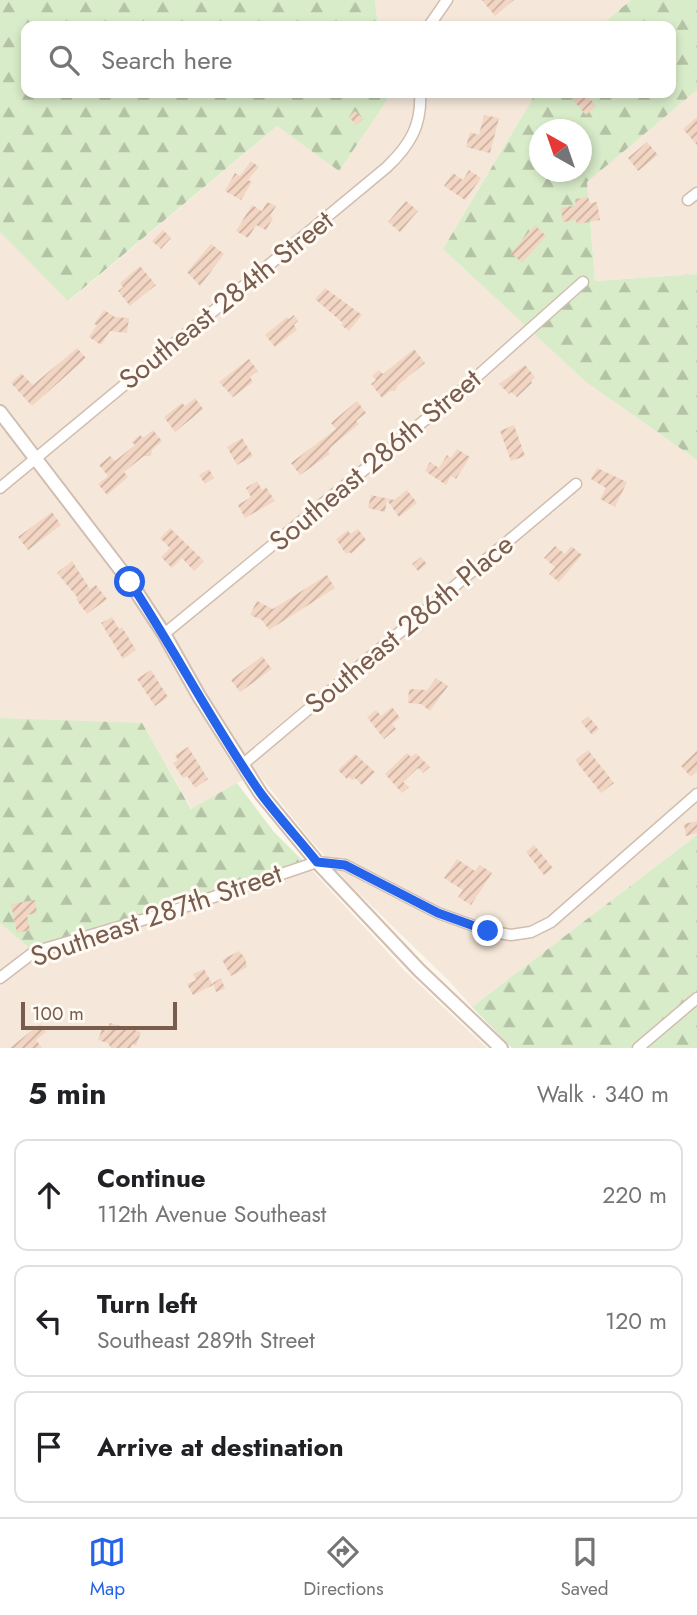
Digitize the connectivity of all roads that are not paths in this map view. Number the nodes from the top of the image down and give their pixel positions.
1 (447, 0) edge
2 (432, 21) edge
3 (420, 98) edge
4 (697, 193) edge
5 (688, 200) dead end
6 (583, 282) dead end
7 (0, 412) edge
8 (35, 457) junction
9 (576, 484) dead end
10 (0, 488) edge
11 (164, 634) junction
12 (242, 765) junction
13 (697, 793) edge
14 (317, 862) junction
15 (0, 978) edge
16 (697, 998) edge
17 (501, 1048) edge
18 (638, 1048) edge

1 - 2 street
3 - 8 street, Southeast 284th Street
4 - 5 street
6 - 11 street, Southeast 286th Street
7 - 8 street
8 - 10 street, Southeast 284th Street
8 - 11 street
9 - 12 street, Southeast 286th Place
11 - 12 street
12 - 14 street
13 - 14 street
14 - 15 street, Southeast 287th Street
14 - 17 street
16 - 18 street

